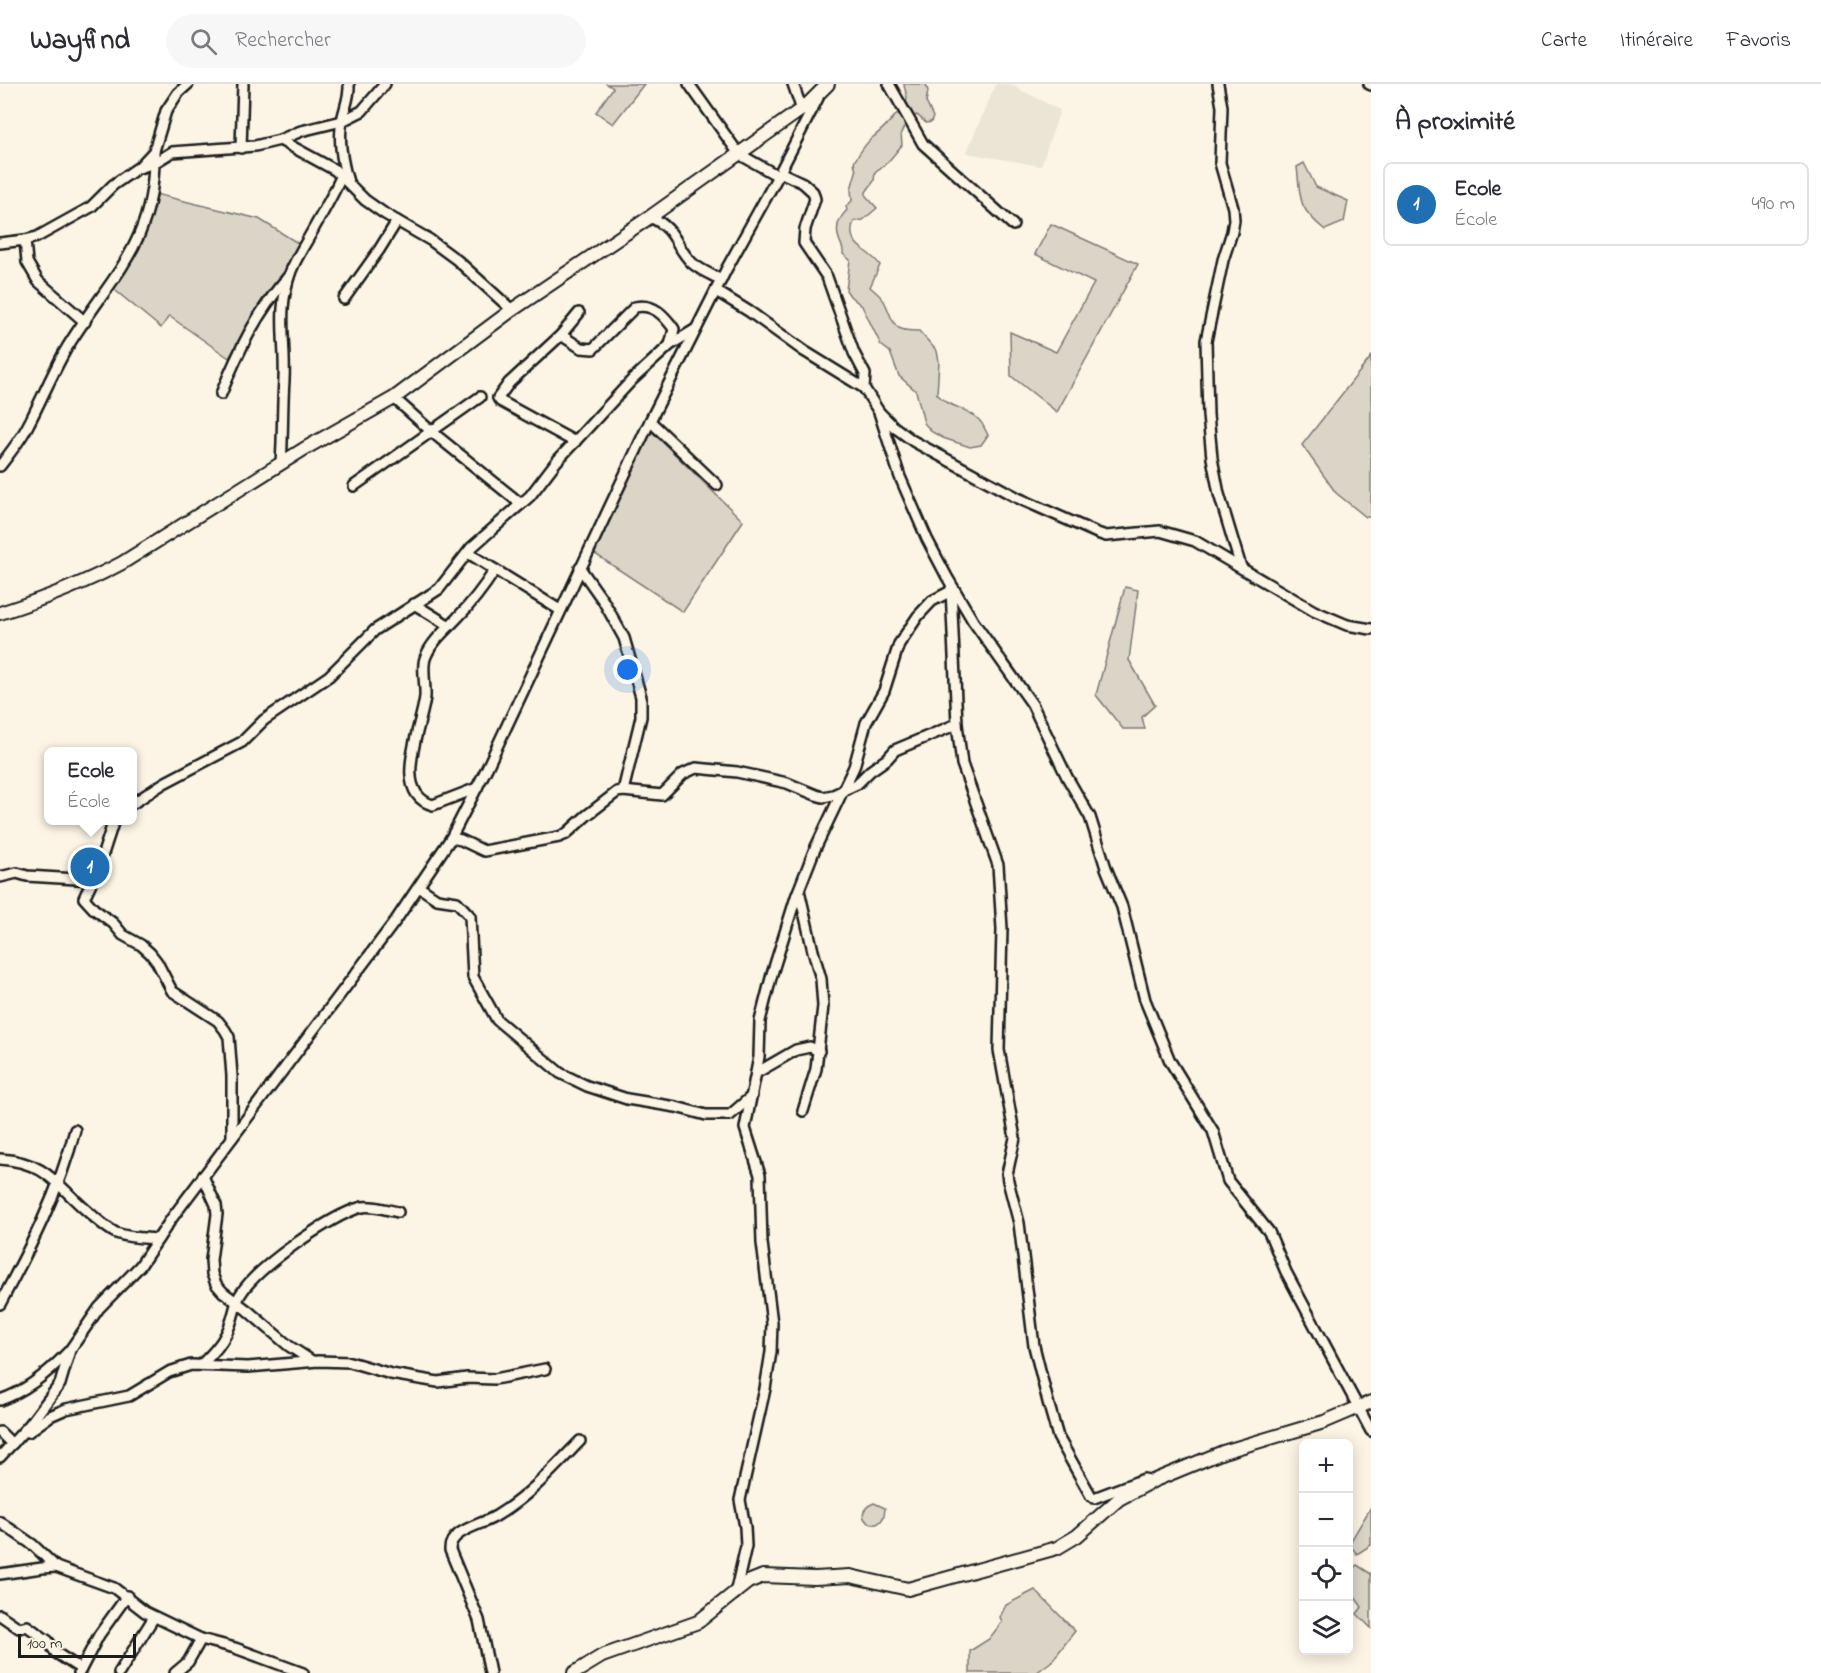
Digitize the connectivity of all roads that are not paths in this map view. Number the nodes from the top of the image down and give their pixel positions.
1 (188, 84) edge
2 (243, 84) edge
3 (349, 84) edge
4 (385, 84) edge
5 (689, 84) edge
6 (793, 84) edge
7 (889, 84) edge
8 (1218, 84) edge
9 (178, 88) edge
10 (824, 88) edge
11 (802, 110) junction
12 (342, 120) junction
13 (280, 140) junction
14 (240, 148) junction
15 (154, 151) junction
16 (739, 154) junction
17 (154, 163) junction
18 (136, 169) junction
19 (779, 174) junction
20 (341, 177) junction
21 (349, 185) junction
22 (650, 216) junction
23 (397, 220) junction
24 (1013, 225) dead end
25 (25, 240) junction
26 (0, 243) edge
27 (290, 276) junction
28 (721, 280) junction
29 (716, 291) junction
30 (344, 299) dead end
31 (512, 310) junction
32 (579, 313) dead end
33 (85, 322) junction
34 (697, 328) junction
35 (561, 335) junction
36 (670, 345) junction
37 (864, 388) junction
38 (221, 394) dead end
39 (480, 397) dead end
40 (394, 398) junction
41 (879, 412) junction
42 (650, 421) junction
43 (432, 432) junction
44 (575, 442) junction
45 (281, 463) junction
46 (0, 466) edge
47 (354, 486) dead end
48 (717, 486) dead end
49 (521, 504) junction
50 (468, 553) junction
51 (580, 567) junction
52 (1241, 567) junction
53 (495, 570) junction
54 (951, 588) junction
55 (414, 604) junction
56 (560, 610) junction
57 (0, 613) edge
58 (448, 625) junction
59 (1371, 629) edge
60 (957, 724) junction
61 (477, 788) junction
62 (844, 790) junction
63 (623, 791) junction
64 (137, 801) edge
65 (112, 825) edge
66 (451, 838) junction
67 (0, 877) edge
68 (93, 880) junction
69 (419, 887) junction
70 (799, 890) junction
71 (819, 1051) junction
72 (756, 1072) junction
73 (752, 1096) junction
74 (803, 1111) dead end
75 (75, 1130) dead end
76 (232, 1138) junction
77 (0, 1159) edge
78 (203, 1176) junction
79 (58, 1184) junction
80 (398, 1212) dead end
81 (158, 1239) junction
82 (237, 1303) junction
83 (0, 1304) edge
84 (70, 1350) junction
85 (312, 1362) junction
86 (201, 1365) junction
87 (545, 1369) dead end
88 (0, 1400) edge
89 (1371, 1402) edge
90 (1358, 1407) junction
91 (1371, 1431) edge
92 (0, 1432) edge
93 (580, 1441) dead end
94 (12, 1444) junction
95 (0, 1457) edge
96 (1154, 1481) junction
97 (0, 1522) edge
98 (56, 1568) junction
99 (0, 1574) edge
100 (735, 1594) junction
101 (127, 1596) junction
102 (0, 1615) edge
103 (154, 1617) junction
104 (201, 1639) junction
105 (80, 1671) edge
106 (119, 1673) edge
107 (175, 1673) edge
108 (303, 1673) edge
109 (490, 1673) edge
110 (574, 1673) edge

1 - 9 street
2 - 14 street
3 - 12 street
4 - 12 street
5 - 16 street
6 - 11 street
7 - 24 street
8 - 52 street
9 - 15 street
10 - 11 street
10 - 19 street
11 - 16 street
12 - 13 street
12 - 21 street
13 - 14 street
13 - 20 street
14 - 17 street
15 - 17 street
15 - 18 street
16 - 19 street
16 - 22 street
17 - 18 street
17 - 33 street
18 - 25 street
19 - 28 street
19 - 37 street
20 - 21 street
20 - 27 street
21 - 23 street
22 - 28 street
22 - 31 street
23 - 30 street
23 - 31 street
25 - 26 street
25 - 33 street
27 - 38 street
27 - 45 street
28 - 29 street
29 - 34 street
29 - 37 street
31 - 40 street
32 - 35 street
33 - 46 street
34 - 36 street
34 - 42 street
35 - 36 street
35 - 44 street
36 - 44 street
37 - 41 street
39 - 43 street
40 - 43 street
40 - 45 street
41 - 52 street
41 - 54 street
42 - 48 street
42 - 51 street
43 - 47 street
43 - 49 street
44 - 49 street
45 - 57 street
49 - 50 street
50 - 53 street
50 - 55 street
51 - 56 street
51 - 63 street
52 - 59 street
53 - 56 street
53 - 58 street
54 - 60 street
54 - 62 street
54 - 90 street
55 - 58 street
55 - 64 street
56 - 61 street
58 - 61 street
60 - 62 street
60 - 96 street
61 - 66 street
62 - 63 street
62 - 70 street
63 - 66 street
65 - 68 street
66 - 69 street
67 - 68 street
68 - 76 street
69 - 73 street
69 - 76 street
70 - 71 street
70 - 72 street
71 - 72 street
71 - 74 street
72 - 73 street
73 - 100 street
75 - 79 street
76 - 78 street
77 - 79 street
78 - 81 street
78 - 82 street
79 - 81 street
79 - 83 street
80 - 82 street
81 - 84 street
82 - 85 street
82 - 86 street
84 - 88 street
84 - 94 street
85 - 86 street
85 - 87 street
86 - 94 street
89 - 90 street
90 - 91 street
90 - 96 street
92 - 94 street
93 - 109 street
94 - 95 street
96 - 100 street
97 - 98 street
98 - 99 street
98 - 101 street
100 - 110 street
101 - 103 street
101 - 105 street
102 - 105 street
103 - 104 street
103 - 106 street
104 - 107 street
104 - 108 street

